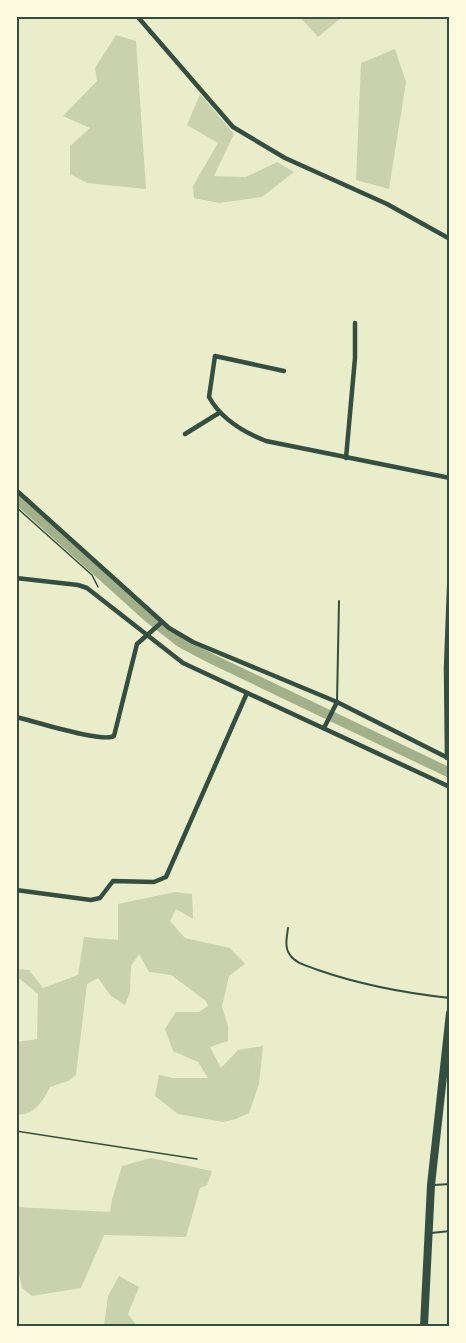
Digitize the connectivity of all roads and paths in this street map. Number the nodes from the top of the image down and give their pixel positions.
1 (137, 16) edge
2 (450, 239) edge
3 (355, 323) dead end
4 (284, 370) dead end
5 (219, 413) junction
6 (185, 434) dead end
7 (346, 458) junction
8 (450, 477) edge
9 (16, 490) edge
10 (16, 507) edge
11 (450, 563) edge
12 (16, 578) edge
13 (105, 601) junction
14 (339, 601) dead end
15 (162, 622) junction
16 (147, 635) junction
17 (247, 693) junction
18 (337, 702) junction
19 (16, 717) edge
20 (324, 728) junction
21 (448, 759) edge
22 (450, 787) edge
23 (16, 890) edge
24 (288, 928) dead end
25 (450, 998) edge
26 (450, 1013) edge
27 (16, 1131) edge
28 (197, 1159) dead end
29 (450, 1184) edge
30 (431, 1185) junction
31 (450, 1231) edge
32 (428, 1233) junction
33 (424, 1326) edge

1 - 2 street
3 - 7 street
4 - 5 street
5 - 6 street
5 - 7 street
7 - 8 street
9 - 15 street
10 - 13 path
11 - 21 street
12 - 13 street
13 - 16 street
14 - 18 lane
15 - 16 street
15 - 18 street
16 - 17 street
16 - 19 street
17 - 20 street
17 - 23 street
18 - 20 street
18 - 21 street
20 - 22 street
24 - 25 lane
26 - 30 highway
27 - 28 path
29 - 30 lane
30 - 32 highway
31 - 32 lane
32 - 33 highway

